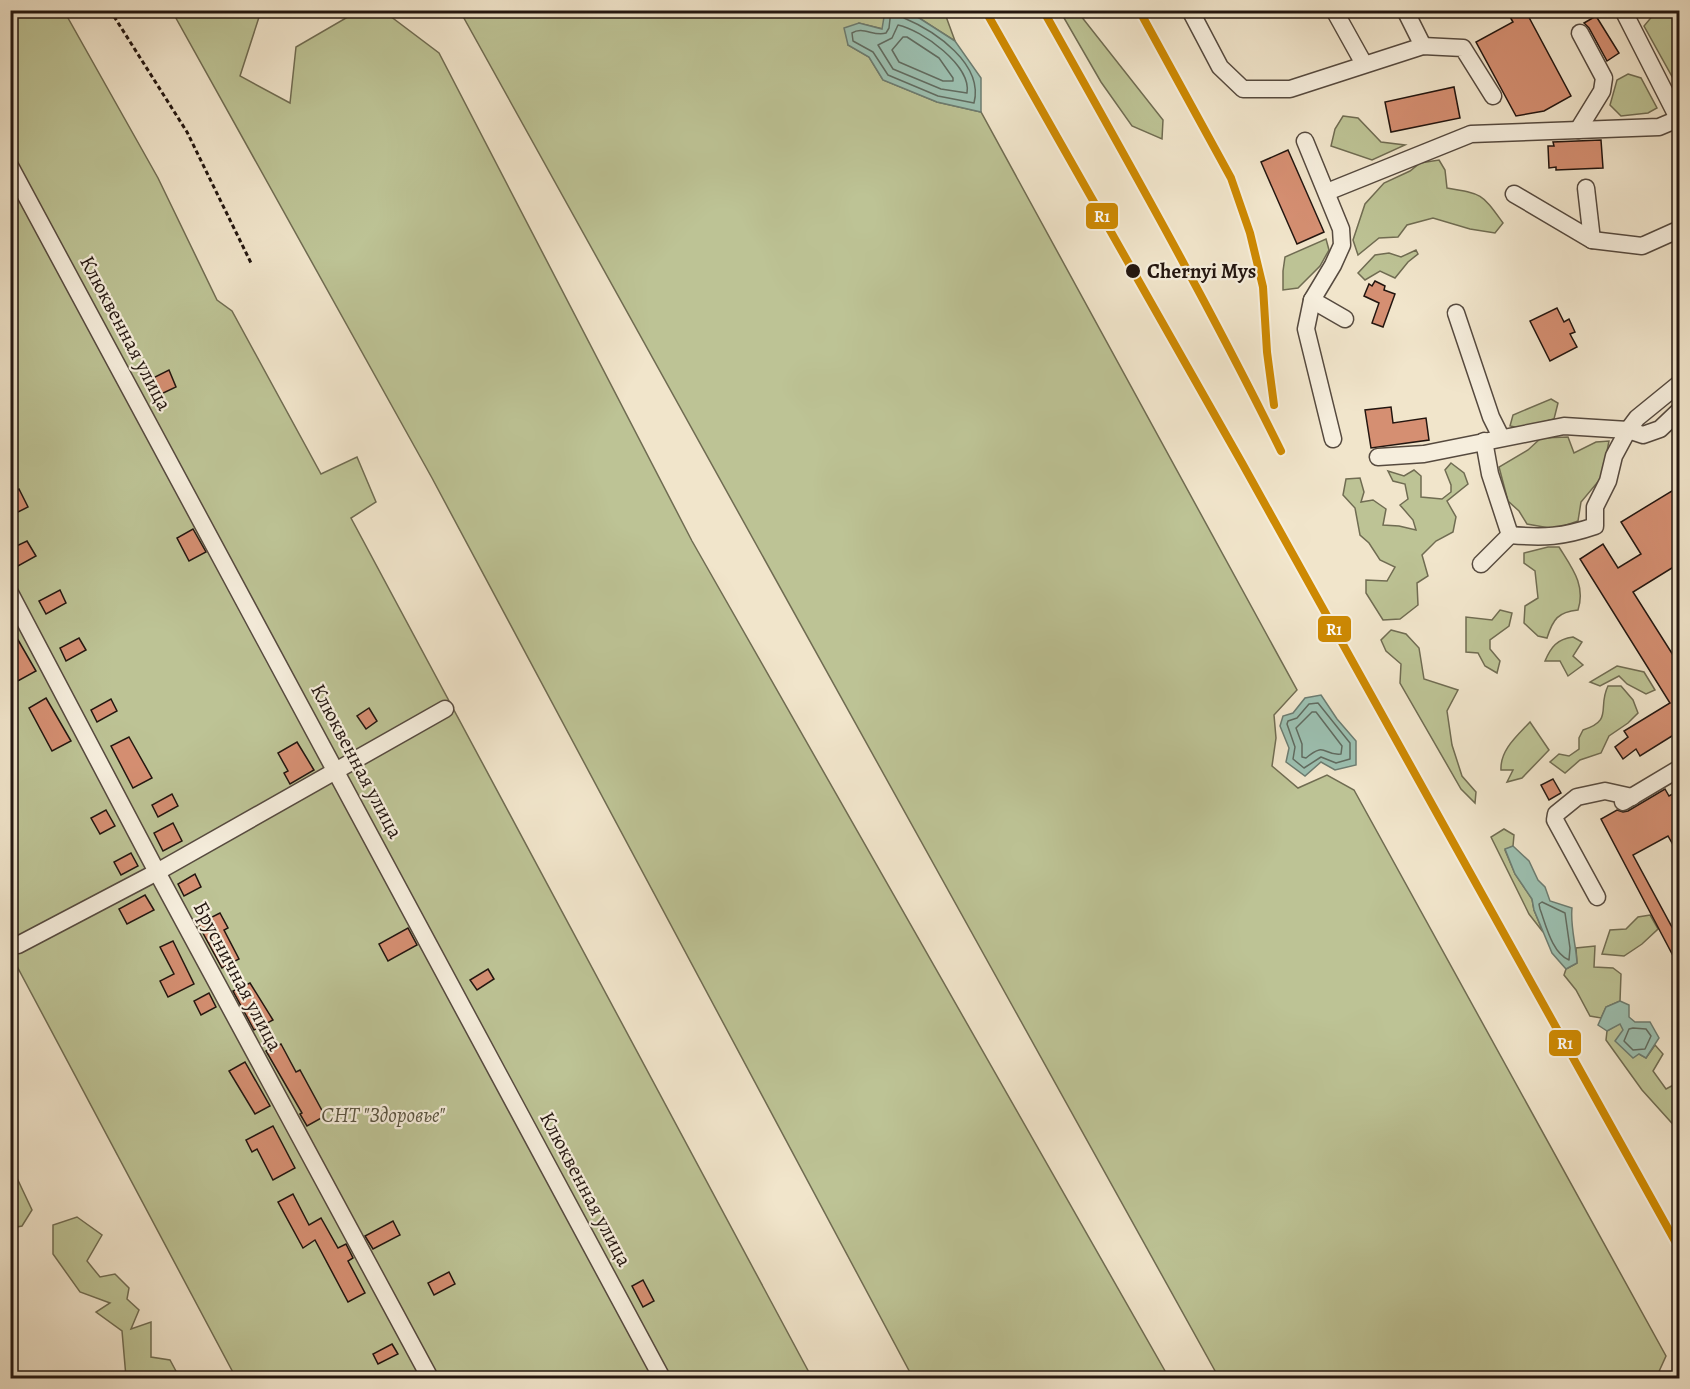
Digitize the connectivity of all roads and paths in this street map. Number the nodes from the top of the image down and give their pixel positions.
1 (110, 10) edge
2 (1190, 10) edge
3 (1334, 10) edge
4 (1623, 10) edge
5 (1413, 14) edge
6 (1580, 33) dead end
7 (1423, 46) junction
8 (1364, 64) junction
9 (1493, 96) dead end
10 (1679, 120) edge
11 (1578, 130) junction
12 (1305, 141) dead end
13 (10, 166) edge
14 (1586, 188) dead end
15 (1327, 192) junction
16 (1514, 194) dead end
17 (1680, 229) edge
18 (1592, 240) junction
19 (252, 265) dead end
20 (1312, 300) junction
21 (1456, 313) dead end
22 (1345, 319) dead end
23 (1680, 383) edge
24 (1680, 410) edge
25 (1628, 430) junction
26 (1334, 439) dead end
27 (1492, 439) junction
28 (1378, 457) dead end
29 (1510, 535) junction
30 (1481, 564) dead end
31 (10, 593) edge
32 (445, 709) dead end
33 (1680, 768) edge
34 (337, 771) junction
35 (1632, 796) junction
36 (1617, 805) dead end
37 (157, 872) junction
38 (1597, 897) dead end
39 (18, 945) dead end
40 (430, 1378) edge
41 (662, 1378) edge

1 - 19 path
2 - 8 street
3 - 8 street
4 - 10 street
5 - 7 street
6 - 11 street
7 - 8 street
7 - 9 street
10 - 11 street
11 - 15 street
12 - 15 street
13 - 34 street, Клюквенная улица
14 - 18 street
15 - 20 street
16 - 18 street
17 - 18 street
20 - 22 street
20 - 26 street
21 - 27 street
23 - 25 street
24 - 25 street
25 - 27 street
25 - 29 street
27 - 28 street
27 - 29 street
29 - 30 street
31 - 37 street, Брусничная улица
32 - 34 street
33 - 35 street
34 - 37 street
34 - 41 street, Клюквенная улица
35 - 36 street
35 - 38 street
37 - 39 street
37 - 40 street, Брусничная улица

